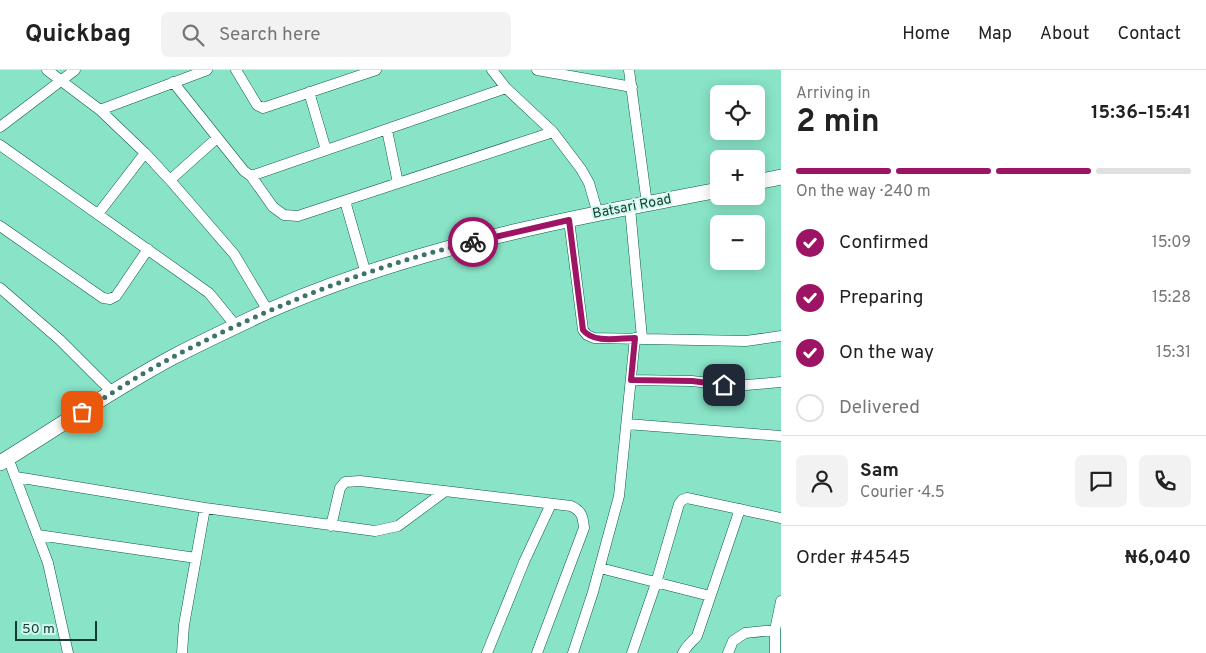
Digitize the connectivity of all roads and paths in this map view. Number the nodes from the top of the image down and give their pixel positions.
1 (47, 70) edge
2 (75, 70) edge
3 (207, 70) edge
4 (236, 70) edge
5 (376, 70) edge
6 (492, 70) edge
7 (537, 70) edge
8 (629, 70) edge
9 (568, 72) edge
10 (63, 81) junction
11 (173, 82) junction
12 (632, 87) junction
13 (506, 88) junction
14 (310, 92) junction
15 (100, 110) junction
16 (0, 128) edge
17 (387, 130) junction
18 (553, 132) junction
19 (217, 138) junction
20 (0, 145) edge
21 (326, 150) junction
22 (145, 153) junction
23 (251, 176) junction
24 (781, 177) edge
25 (170, 180) junction
26 (765, 180) edge
27 (398, 183) junction
28 (710, 192) edge
29 (345, 201) junction
30 (647, 204) junction
31 (630, 208) junction
32 (98, 214) junction
33 (598, 214) junction
34 (569, 220) junction
35 (0, 226) edge
36 (148, 249) junction
37 (366, 274) junction
38 (0, 288) edge
39 (268, 311) junction
40 (236, 326) junction
41 (781, 336) edge
42 (639, 338) junction
43 (631, 380) junction
44 (781, 382) edge
45 (113, 393) junction
46 (627, 424) junction
47 (781, 436) edge
48 (4, 461) edge
49 (16, 477) junction
50 (444, 492) junction
51 (551, 504) junction
52 (205, 508) junction
53 (740, 509) junction
54 (781, 518) edge
55 (331, 526) junction
56 (38, 535) junction
57 (196, 558) junction
58 (600, 568) junction
59 (656, 583) junction
60 (710, 596) junction
61 (781, 601) edge
62 (775, 630) junction
63 (68, 653) edge
64 (182, 653) edge
65 (487, 653) edge
66 (537, 653) edge
67 (573, 653) edge
68 (632, 653) edge
69 (683, 653) edge
70 (728, 653) edge
71 (775, 653) edge

1 - 10 street
2 - 10 street
3 - 11 street
4 - 14 street
5 - 14 street
6 - 13 street
7 - 9 street
8 - 12 street
9 - 12 street
10 - 15 street
10 - 16 street
11 - 15 street
11 - 19 street
12 - 30 street
13 - 17 street
13 - 18 street
14 - 21 street
15 - 22 street
17 - 21 street
17 - 27 street
18 - 27 street
18 - 33 street
19 - 23 street
19 - 25 street
20 - 32 street
21 - 23 street
22 - 25 street
22 - 32 street
23 - 29 street
24 - 26 main road
25 - 39 street
27 - 29 street
28 - 30 main road, Batsari Road
29 - 37 street
30 - 31 main road, Batsari Road
31 - 33 main road, Batsari Road
31 - 42 street
32 - 36 street
33 - 34 main road, Batsari Road
34 - 37 main road, Batsari Road
34 - 42 street
35 - 36 street
36 - 40 street
37 - 39 main road, Batsari Road
38 - 45 street
39 - 40 main road, Batsari Road
40 - 45 main road, Batsari Road
41 - 42 street
42 - 43 street
43 - 44 street
43 - 46 street
45 - 48 main road, Batsari Road
46 - 47 street
46 - 58 street
48 - 49 street
49 - 52 street
49 - 56 street
50 - 51 street
50 - 55 street
50 - 55 street
51 - 65 street
51 - 66 street
52 - 55 street
52 - 57 street
53 - 54 street
53 - 59 street
53 - 60 street
56 - 57 street
56 - 63 street
57 - 64 street
58 - 59 street
58 - 67 street
59 - 60 street
59 - 68 street
60 - 69 street
61 - 62 street
62 - 70 street
62 - 71 street

